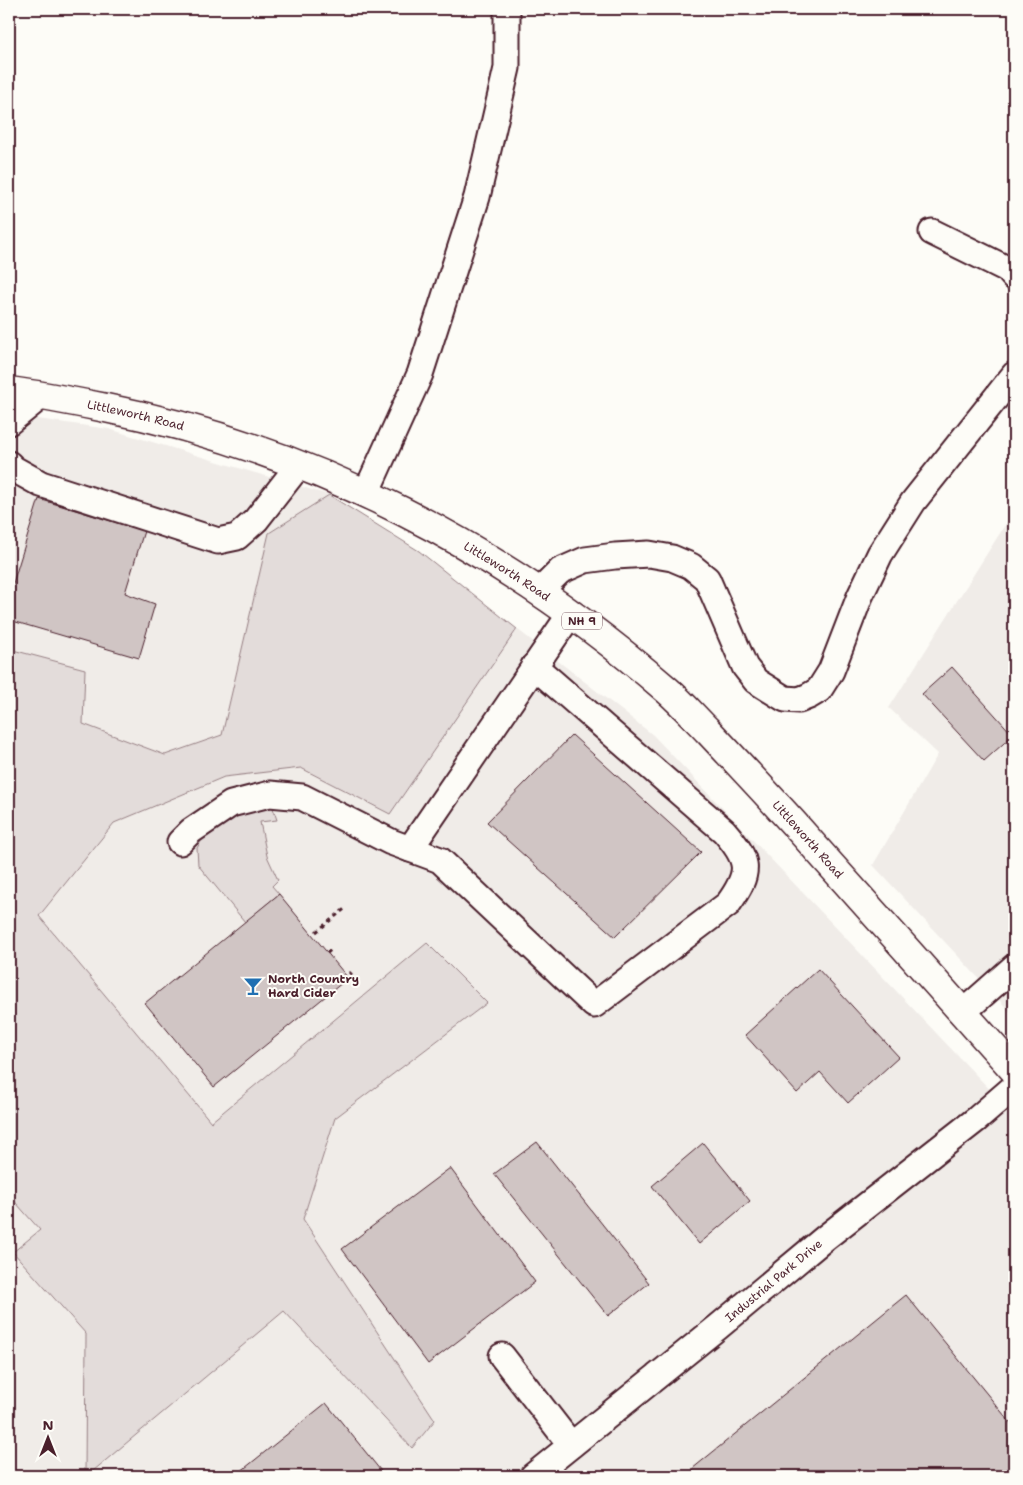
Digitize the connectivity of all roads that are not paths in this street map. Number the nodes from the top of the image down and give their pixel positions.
1 (508, 9) edge
2 (932, 232) dead end
3 (1014, 277) edge
4 (1014, 375) edge
5 (9, 391) edge
6 (41, 396) junction
7 (9, 422) edge
8 (9, 464) edge
9 (299, 465) junction
10 (366, 493) junction
11 (540, 591) junction
12 (571, 613) junction
13 (534, 666) junction
14 (180, 842) dead end
15 (410, 849) junction
16 (1014, 967) edge
17 (962, 1012) junction
18 (1014, 1070) edge
19 (1014, 1087) edge
20 (502, 1356) dead end
21 (571, 1445) junction
22 (545, 1473) edge

1 - 10 street
2 - 3 street
4 - 11 street
5 - 6 main road, Littleworth Road / NH 9
6 - 7 street
6 - 9 main road, Littleworth Road / NH 9
8 - 9 street
9 - 10 main road, Littleworth Road / NH 9
10 - 11 main road, Littleworth Road / NH 9
11 - 12 main road, Littleworth Road / NH 9
12 - 13 street
12 - 17 main road, Littleworth Road / NH 9
13 - 15 street
13 - 15 street
14 - 15 street
16 - 17 street
17 - 18 main road, Littleworth Road / NH 9
19 - 21 street, Industrial Park Drive
20 - 21 street
21 - 22 street, Industrial Park Drive

